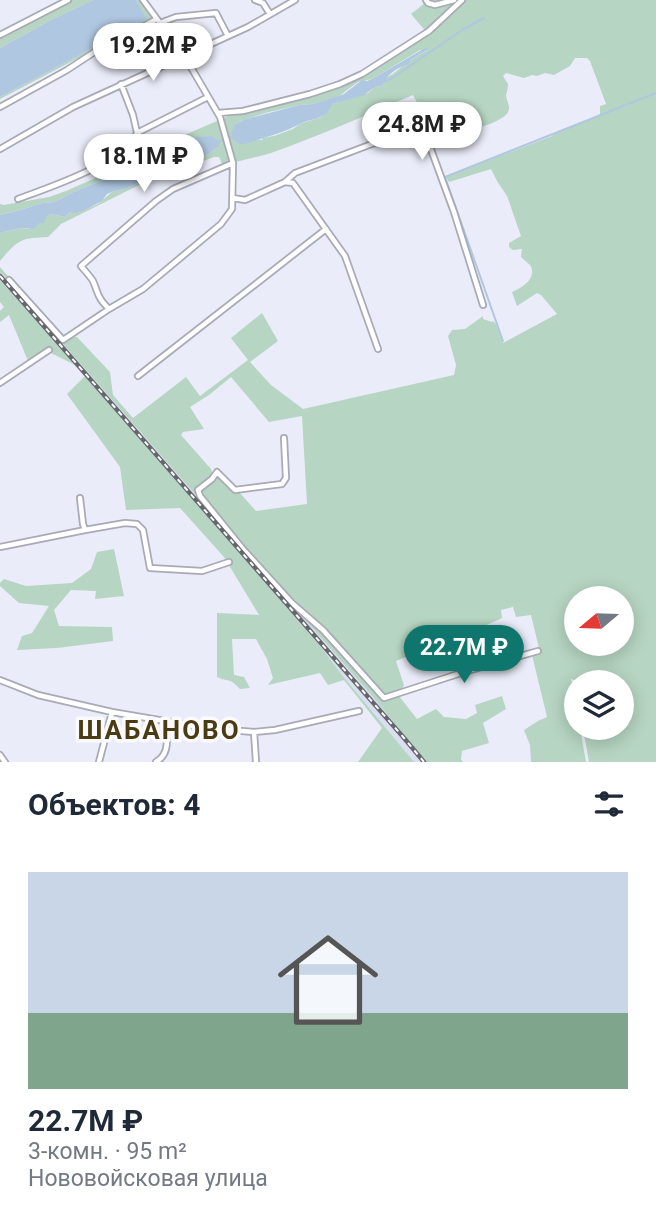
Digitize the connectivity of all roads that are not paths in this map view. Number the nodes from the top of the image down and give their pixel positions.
1 (68, 0) edge
2 (144, 0) edge
3 (255, 0) edge
4 (295, 0) edge
5 (426, 0) edge
6 (454, 0) edge
7 (462, 0) edge
8 (270, 14) junction
9 (157, 19) junction
10 (0, 35) edge
11 (228, 36) junction
12 (185, 57) junction
13 (121, 84) junction
14 (208, 97) junction
15 (0, 107) edge
16 (218, 113) junction
17 (137, 133) junction
18 (0, 149) edge
19 (233, 163) junction
20 (285, 182) junction
21 (233, 198) junction
22 (18, 199) dead end
23 (327, 229) junction
24 (9, 280) dead end
25 (483, 304) dead end
26 (109, 309) junction
27 (378, 349) dead end
28 (49, 350) dead end
29 (138, 376) dead end
30 (0, 383) edge
31 (284, 438) dead end
32 (80, 498) dead end
33 (85, 530) junction
34 (0, 547) edge
35 (229, 562) dead end
36 (538, 651) dead end
37 (0, 680) edge
38 (359, 711) dead end
39 (112, 712) junction
40 (164, 721) junction
41 (254, 732) junction
42 (0, 755) edge
43 (5, 762) edge
44 (99, 762) edge
45 (156, 762) edge
46 (256, 762) edge

1 - 10 street
2 - 9 street
3 - 8 street
4 - 8 street
5 - 6 street
7 - 16 street
8 - 11 street
9 - 11 street
9 - 12 street
9 - 15 street
11 - 12 street
12 - 13 street
12 - 14 street
13 - 17 street
13 - 18 street
14 - 16 street
14 - 17 street
16 - 19 street
17 - 22 street
19 - 21 street
19 - 26 street
20 - 21 street
20 - 23 street
20 - 25 street
21 - 26 street
23 - 27 street
23 - 29 street
24 - 26 street
28 - 30 street
31 - 36 street
32 - 33 street
33 - 34 street
33 - 35 street
37 - 39 street
38 - 41 street
39 - 40 street
39 - 44 street
40 - 41 street
40 - 45 street
41 - 46 street
42 - 43 street

